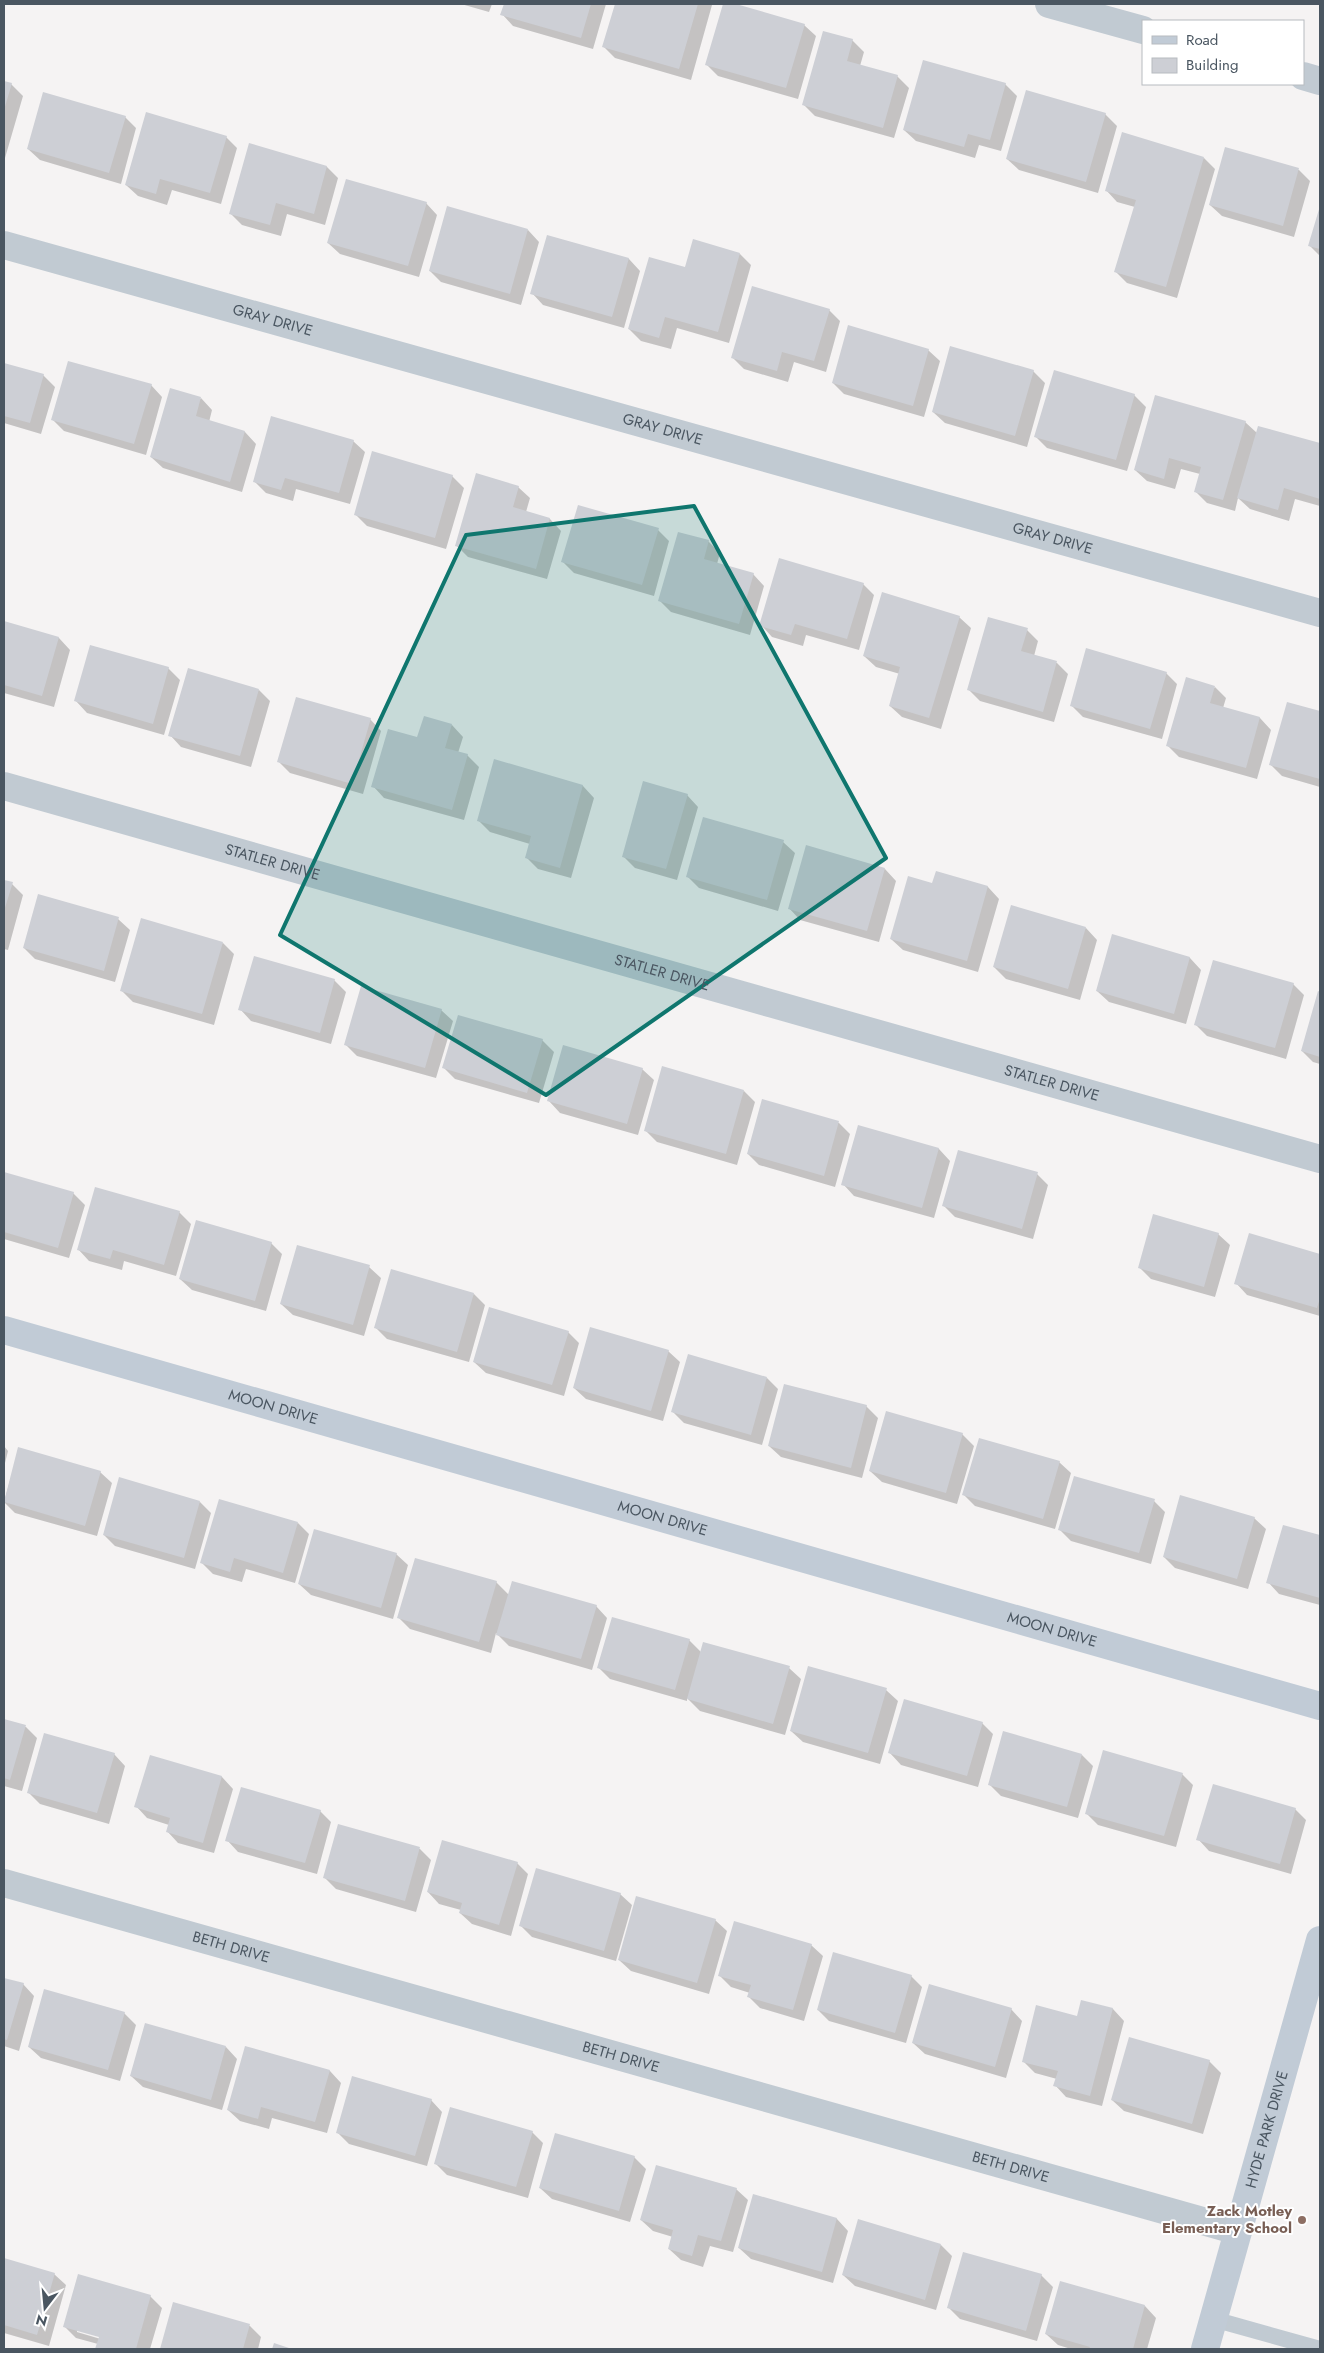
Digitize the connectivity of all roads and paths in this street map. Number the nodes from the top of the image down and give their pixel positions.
1 (1049, 4) edge
2 (1142, 30) edge
3 (1304, 76) edge
4 (1320, 81) edge
5 (4, 245) edge
6 (1320, 614) edge
7 (4, 786) edge
8 (1320, 1159) edge
9 (4, 1330) edge
10 (1320, 1706) edge
11 (4, 1884) edge
12 (1320, 1940) edge
13 (1312, 2001) edge
14 (1238, 2231) junction
15 (1213, 2319) junction
16 (1205, 2349) edge
17 (1320, 2349) edge

1 - 2 street
3 - 4 street
5 - 6 street, GRAY DRIVE
7 - 8 street, STATLER DRIVE
9 - 10 street, MOON DRIVE
11 - 14 street, BETH DRIVE
12 - 13 street, HYDE PARK DRIVE
13 - 14 street, HYDE PARK DRIVE
14 - 15 street, HYDE PARK DRIVE
15 - 16 street, HYDE PARK DRIVE
15 - 17 lane

